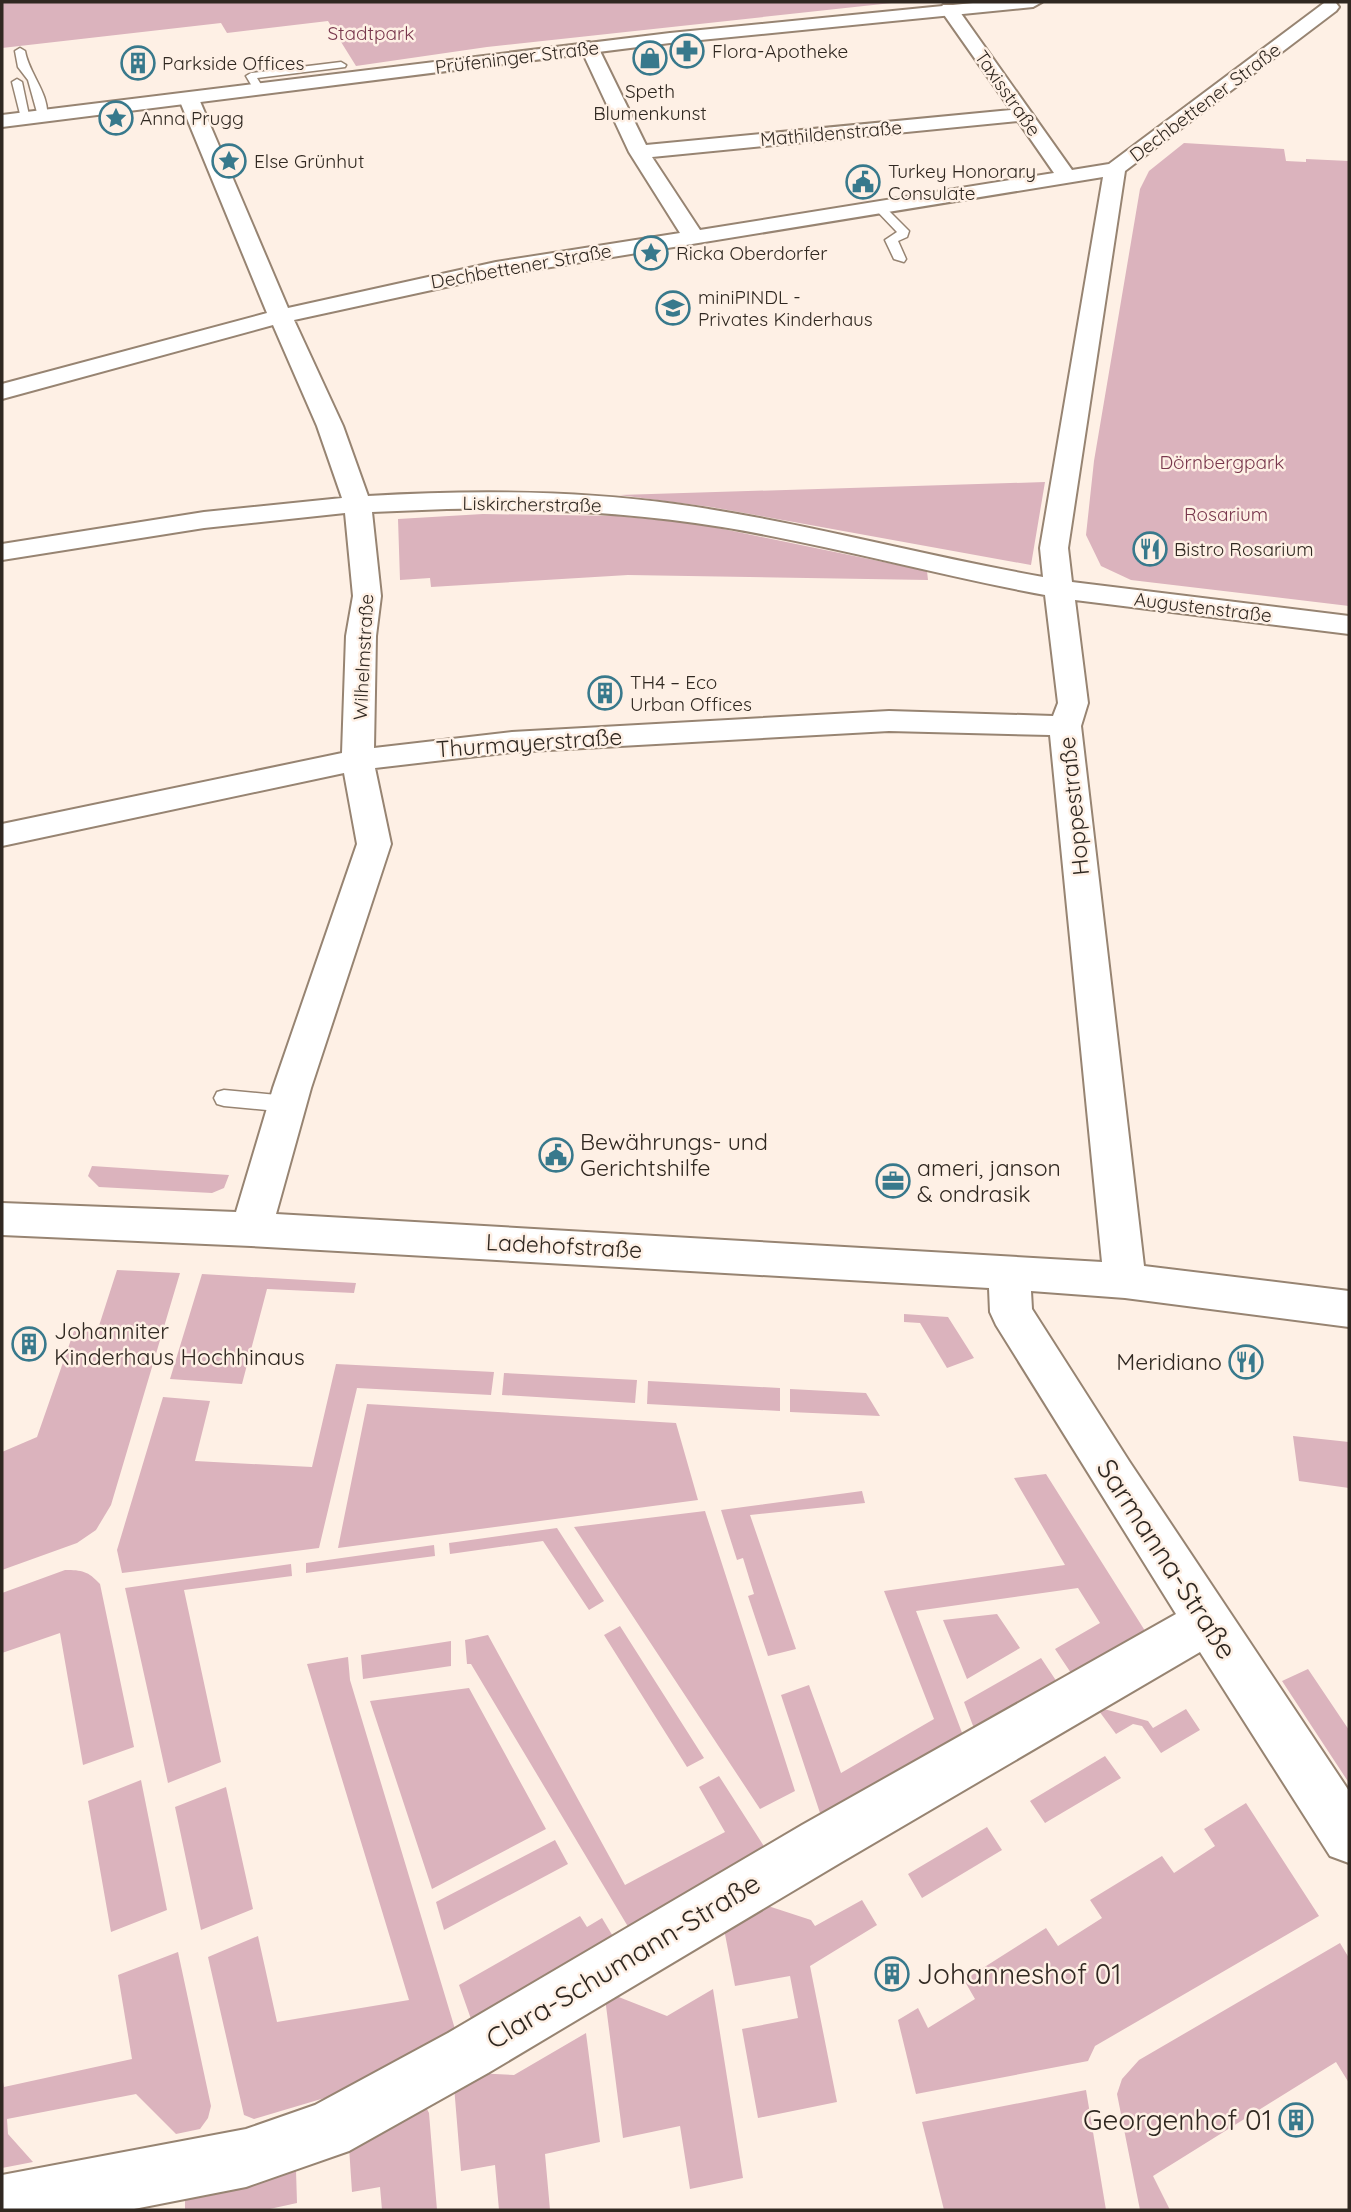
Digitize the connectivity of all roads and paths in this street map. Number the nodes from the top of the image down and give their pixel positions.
1 (1034, 2) edge
2 (1330, 7) dead end
3 (949, 9) junction
4 (589, 47) junction
5 (20, 51) dead end
6 (341, 65) dead end
7 (17, 82) dead end
8 (260, 90) junction
9 (189, 99) junction
10 (1023, 115) junction
11 (35, 117) junction
12 (2, 121) edge
13 (639, 152) junction
14 (1115, 169) junction
15 (1067, 177) junction
16 (879, 207) junction
17 (694, 237) junction
18 (900, 258) dead end
19 (280, 316) junction
20 (2, 392) edge
21 (358, 505) junction
22 (2, 552) edge
23 (1057, 589) junction
24 (1349, 625) edge
25 (1065, 726) junction
26 (358, 760) junction
27 (2, 835) edge
28 (224, 1098) dead end
29 (287, 1104) junction
30 (2, 1219) edge
31 (251, 1229) junction
32 (1009, 1272) junction
33 (1125, 1281) junction
34 (1349, 1309) edge
35 (1207, 1622) junction
36 (1349, 1837) edge
37 (2, 2205) edge

1 - 3 street, Prüfeninger Straße
2 - 14 street, Dechbettener Straße
3 - 4 street, Prüfeninger Straße
3 - 10 street, Taxisstraße
4 - 8 street, Prüfeninger Straße
4 - 13 street
5 - 11 lane
6 - 8 lane
7 - 11 lane
8 - 9 street, Prüfeninger Straße
9 - 11 street, Prüfeninger Straße
9 - 19 street, Wilhelmstraße
10 - 13 street, Mathildenstraße
10 - 15 street, Taxisstraße
11 - 12 street, Prüfeninger Straße
13 - 17 street
14 - 15 street, Dechbettener Straße
14 - 23 street, Hoppestraße
15 - 16 street, Dechbettener Straße
16 - 17 street, Dechbettener Straße
16 - 18 lane
17 - 19 street, Dechbettener Straße
19 - 20 street, Dechbettener Straße
19 - 21 street, Wilhelmstraße
21 - 22 street, Liskircherstraße
21 - 23 street, Liskircherstraße
21 - 26 street, Wilhelmstraße
23 - 24 street, Augustenstraße
23 - 25 street, Hoppestraße
25 - 26 street, Thurmayerstraße
25 - 33 street, Hoppestraße
26 - 27 street, Thurmayerstraße
26 - 29 street, Wilhelmstraße
28 - 29 lane
29 - 31 street, Wilhelmstraße
30 - 31 street, Ladehofstraße
31 - 32 street, Ladehofstraße
32 - 33 street, Ladehofstraße
32 - 35 street, Sarmanna-Straße
33 - 34 street, Ladehofstraße
35 - 36 street, Sarmanna-Straße
35 - 37 street, Clara-Schumann-Straße

